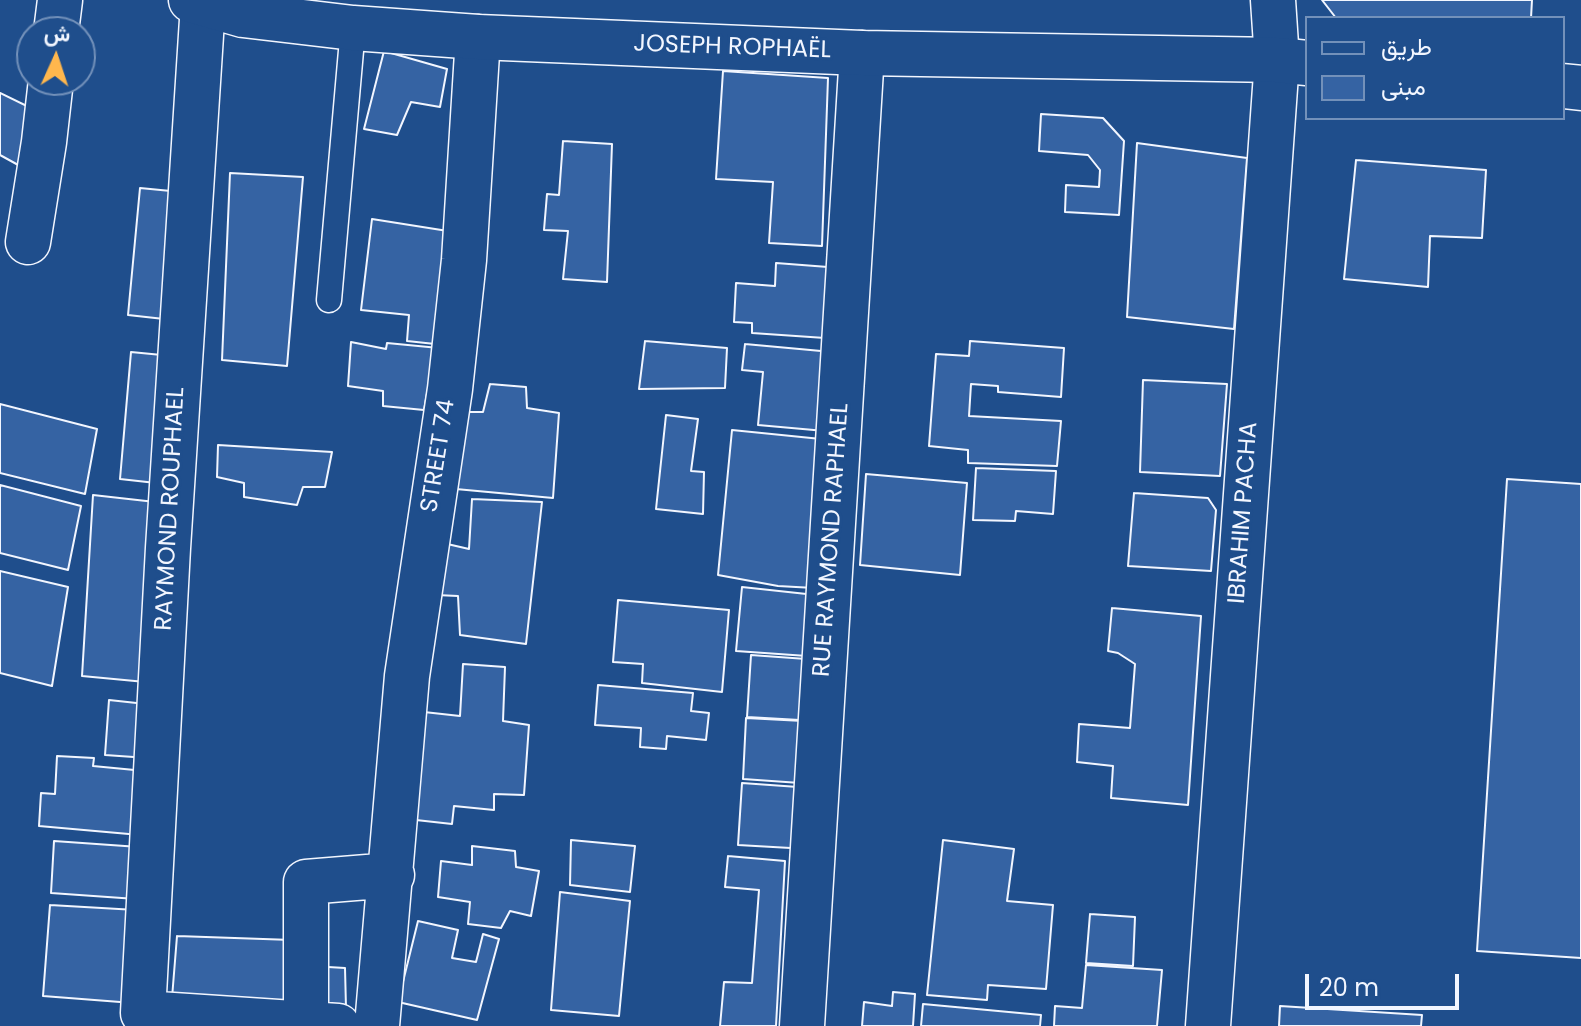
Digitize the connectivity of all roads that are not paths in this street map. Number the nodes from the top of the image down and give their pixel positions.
1 (1273, 0) edge
2 (197, 2) edge
3 (353, 28) junction
4 (478, 37) junction
5 (862, 53) junction
6 (1292, 62) edge
7 (49, 96) edge
8 (28, 242) dead end
9 (329, 300) dead end
10 (392, 875) junction
11 (306, 1025) edge
12 (338, 1026) edge
13 (377, 1026) edge
14 (802, 1026) edge
15 (1208, 1026) edge

1 - 6 street, IBRAHIM PACHA
2 - 3 street, JOSEPH ROPHAËL
2 - 11 street, RAYMOND ROUPHAEL
3 - 4 street, JOSEPH ROPHAËL
3 - 9 lane
4 - 5 street, JOSEPH ROPHAËL
4 - 10 street, STREET 74
5 - 6 street, JOSEPH ROPHAËL
5 - 14 street, RUE RAYMOND RAPHAEL
6 - 15 street, IBRAHIM PACHA
7 - 8 street
10 - 11 street
10 - 13 street, STREET 74
11 - 12 street

